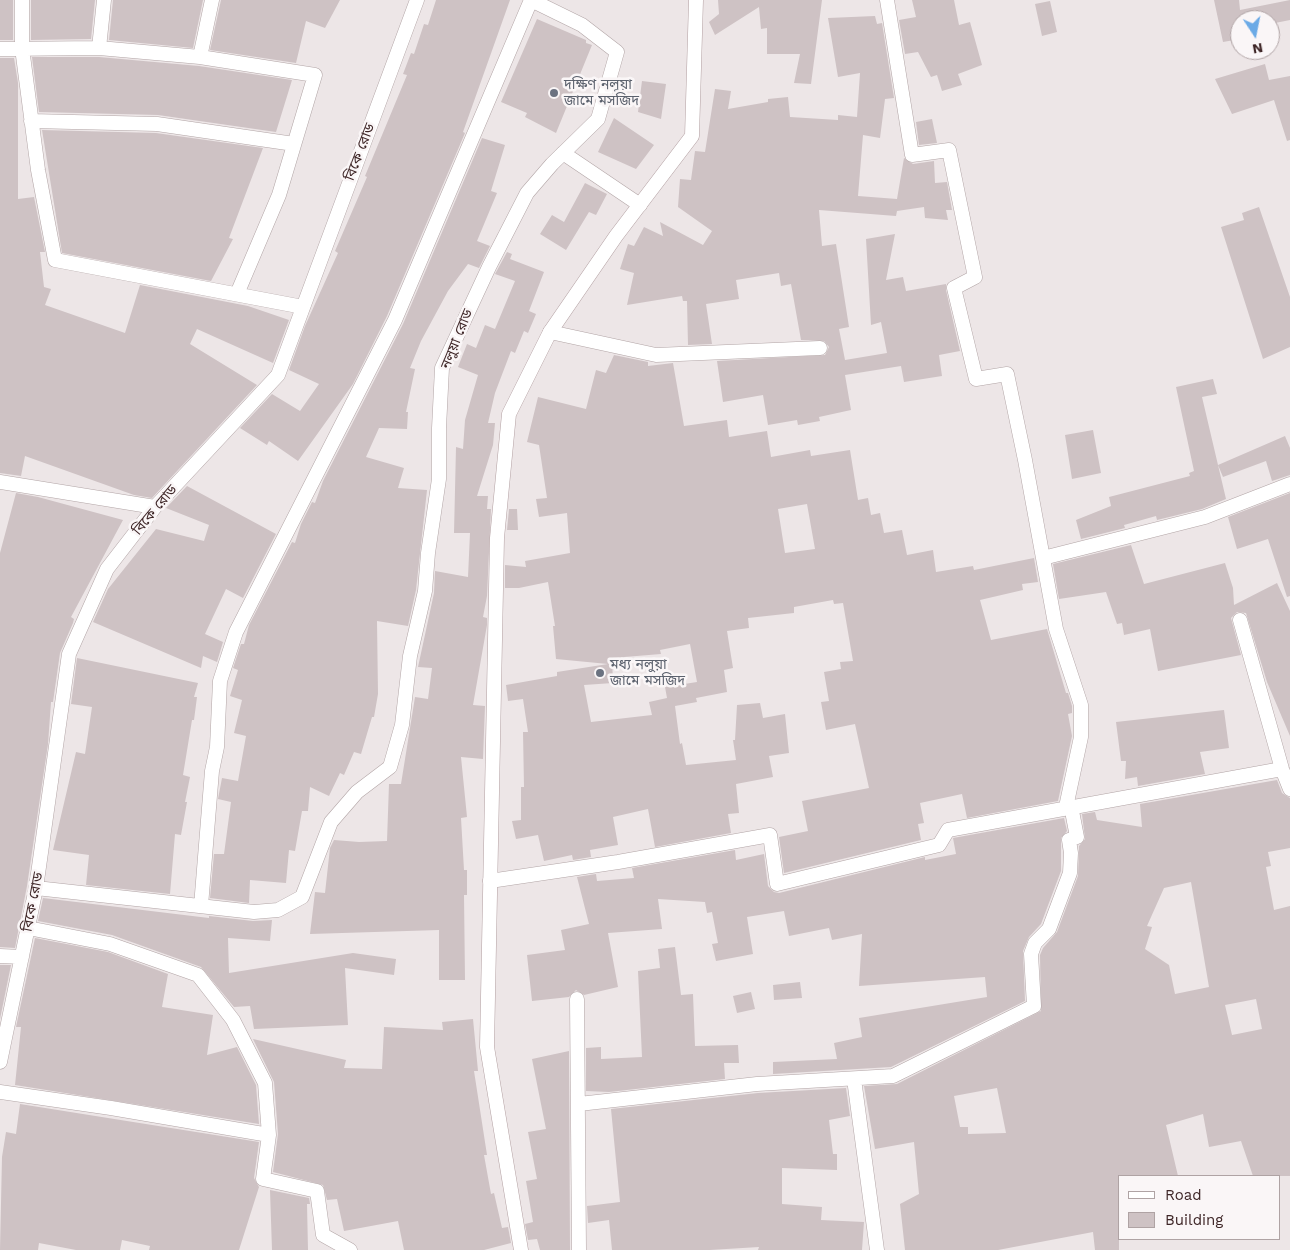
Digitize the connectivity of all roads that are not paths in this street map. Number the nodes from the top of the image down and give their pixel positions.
1 (22, 0) edge
2 (104, 0) edge
3 (212, 0) edge
4 (418, 0) edge
5 (531, 0) edge
6 (696, 0) edge
7 (887, 0) edge
8 (22, 48) junction
9 (100, 48) junction
10 (0, 49) edge
11 (200, 57) junction
12 (31, 121) junction
13 (294, 144) junction
14 (563, 153) junction
15 (640, 205) junction
16 (237, 294) junction
17 (303, 307) junction
18 (550, 332) junction
19 (820, 348) dead end
20 (0, 482) edge
21 (1290, 484) edge
22 (155, 507) junction
23 (1044, 558) junction
24 (1240, 620) dead end
25 (1282, 769) junction
26 (1289, 785) edge
27 (1068, 806) junction
28 (490, 881) junction
29 (36, 888) junction
30 (201, 906) junction
31 (28, 928) junction
32 (0, 956) edge
33 (22, 958) junction
34 (577, 999) dead end
35 (0, 1062) edge
36 (854, 1079) junction
37 (0, 1092) edge
38 (579, 1104) junction
39 (269, 1135) junction
40 (350, 1250) edge
41 (521, 1250) edge
42 (579, 1250) edge
43 (877, 1250) edge

1 - 8 street
2 - 9 street
3 - 11 street
4 - 17 street, বিকে রোড
5 - 14 street, নলুয়া রোড
5 - 30 street
6 - 15 street
7 - 23 street
8 - 9 street
8 - 10 street
8 - 12 street
9 - 11 street
11 - 13 street
12 - 13 street
12 - 16 street
13 - 16 street
14 - 15 street
14 - 30 street, নলুয়া রোড
15 - 18 street
16 - 17 street
17 - 22 street, বিকে রোড
18 - 19 street
18 - 28 street
20 - 22 street
21 - 23 street
22 - 29 street, বিকে রোড
23 - 27 street
24 - 25 street
25 - 26 street
25 - 27 street
27 - 28 street
27 - 36 street
28 - 41 street
29 - 30 street
29 - 31 street, বিকে রোড
31 - 33 street, বিকে রোড
31 - 39 street
32 - 33 street
33 - 35 street, বিকে রোড
34 - 38 street
36 - 38 street
36 - 43 street
37 - 39 street
38 - 42 street
39 - 40 street

